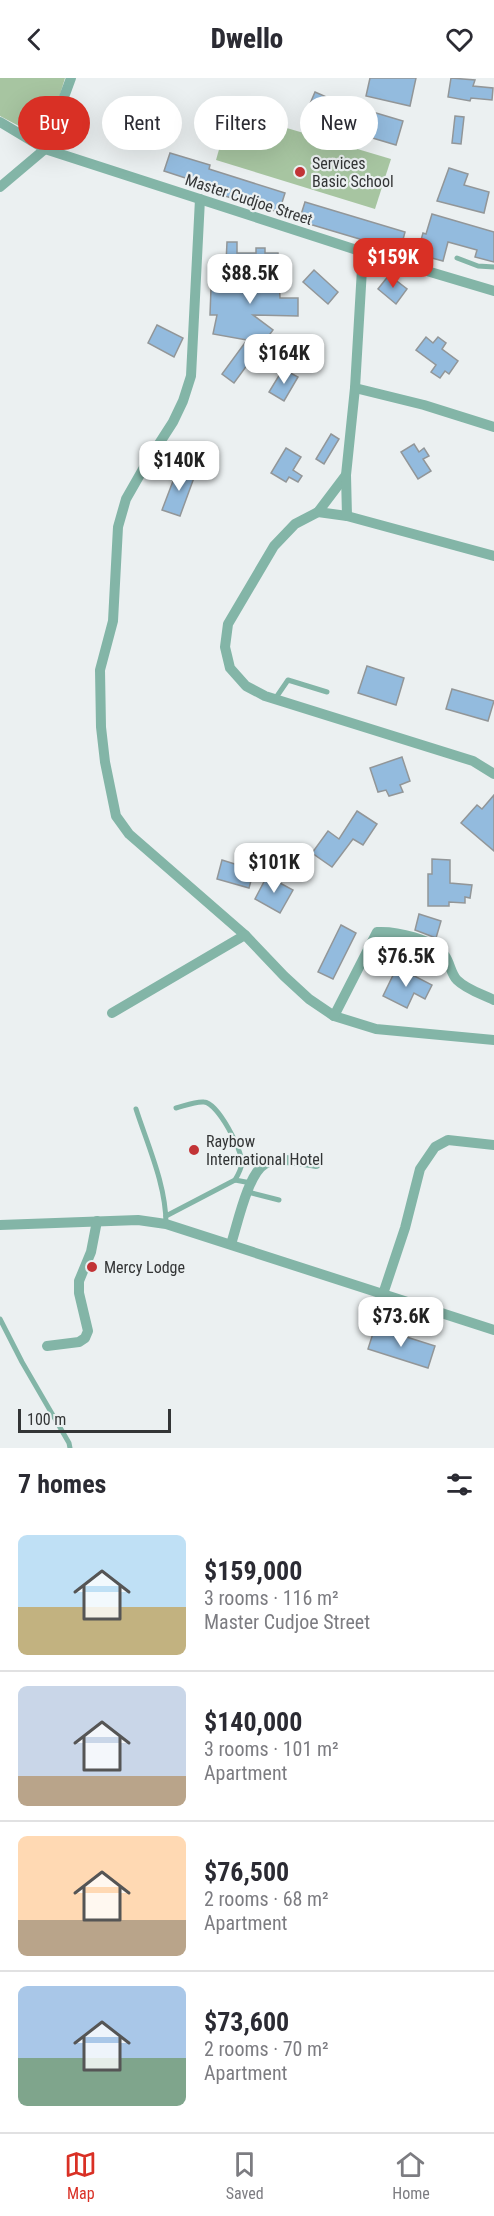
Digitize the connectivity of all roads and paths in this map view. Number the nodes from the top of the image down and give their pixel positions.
1 (71, 78) edge
2 (64, 96) edge
3 (0, 122) edge
4 (18, 133) edge
5 (44, 150) edge
6 (48, 150) edge
7 (0, 187) edge
8 (200, 199) junction
9 (363, 252) junction
10 (457, 258) dead end
11 (494, 267) edge
12 (494, 291) edge
13 (355, 388) junction
14 (494, 427) edge
15 (346, 475) junction
16 (318, 512) junction
17 (347, 516) junction
18 (494, 556) edge
19 (327, 692) dead end
20 (275, 699) junction
21 (494, 774) edge
22 (245, 935) junction
23 (494, 999) edge
24 (112, 1013) dead end
25 (334, 1016) junction
26 (494, 1040) edge
27 (176, 1108) dead end
28 (136, 1109) dead end
29 (494, 1145) edge
30 (316, 1164) dead end
31 (235, 1180) junction
32 (249, 1188) junction
33 (279, 1200) dead end
34 (166, 1220) junction
35 (97, 1221) junction
36 (0, 1225) edge
37 (231, 1244) junction
38 (383, 1294) junction
39 (0, 1319) edge
40 (494, 1330) edge
41 (46, 1346) dead end
42 (70, 1448) edge

1 - 2 street
3 - 4 street, Master Cudjoe Street
5 - 7 street
6 - 8 street, Master Cudjoe Street
8 - 9 street, Master Cudjoe Street
8 - 22 street
9 - 12 street, Master Cudjoe Street
9 - 13 street
10 - 11 lane
13 - 14 street
13 - 15 street
15 - 16 street
15 - 17 street
16 - 17 street
16 - 20 street
17 - 18 street
19 - 20 lane
20 - 21 street
22 - 24 street
22 - 25 street
23 - 25 street
25 - 26 street
27 - 31 lane
28 - 34 lane
29 - 38 street
30 - 32 street
31 - 32 lane
31 - 34 lane
32 - 33 lane
32 - 37 street
34 - 35 street
34 - 37 street
35 - 36 street
35 - 41 street
37 - 38 street
38 - 40 street
39 - 42 lane

